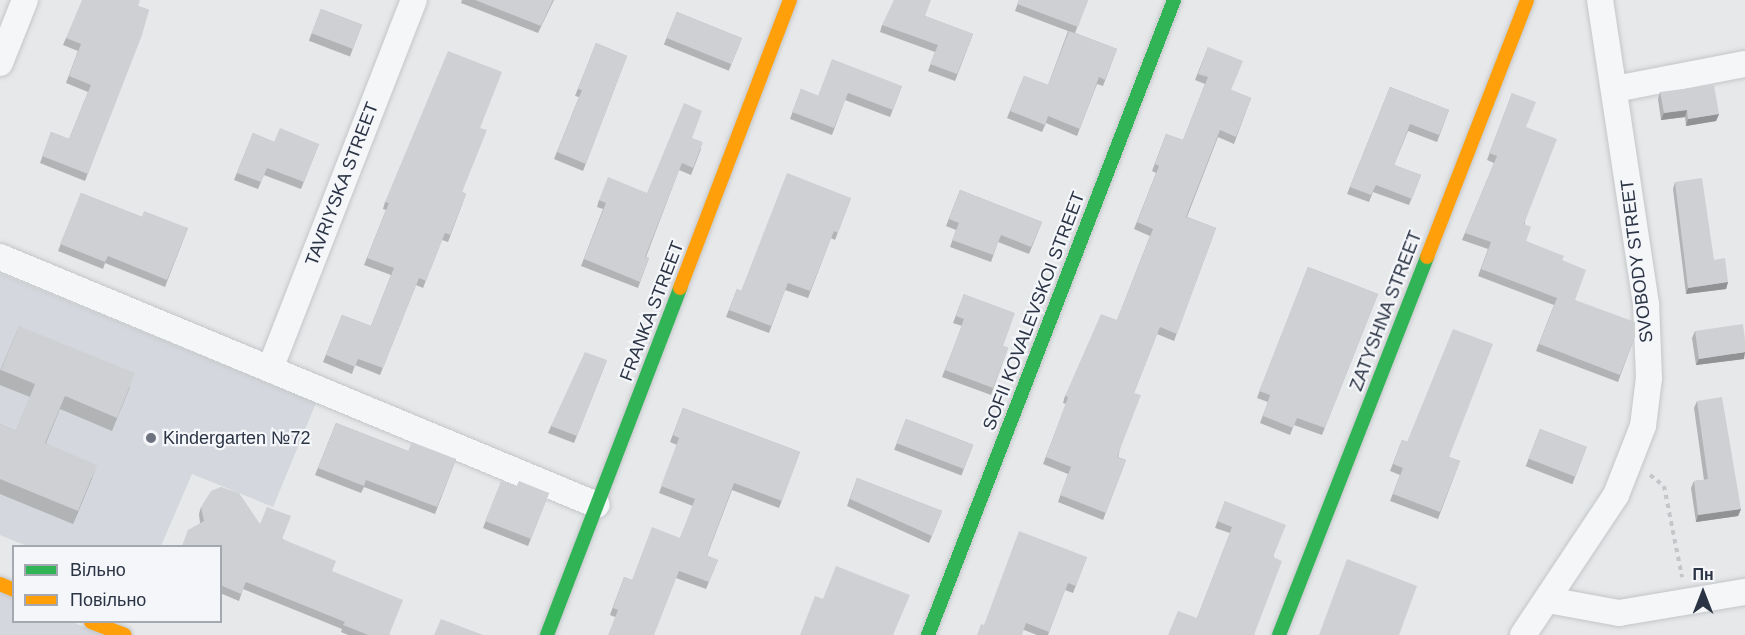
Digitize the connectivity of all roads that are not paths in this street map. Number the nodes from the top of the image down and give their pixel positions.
1 (25, 0) edge
2 (414, 0) edge
3 (790, 0) edge
4 (1174, 0) edge
5 (1528, 0) edge
6 (1600, 0) edge
7 (0, 63) edge
8 (1745, 64) edge
9 (1615, 89) junction
10 (0, 257) edge
11 (270, 369) junction
12 (597, 505) junction
13 (1745, 592) edge
14 (1548, 600) junction
15 (97, 623) edge
16 (125, 635) edge
17 (547, 635) edge
18 (928, 635) edge
19 (1279, 635) edge
20 (1523, 635) edge

1 - 7 street
2 - 11 street, TAVRIYSKA STREET
3 - 12 street, FRANKA STREET
4 - 18 street, SOFII KOVALEVSKOI STREET
5 - 19 street, ZATYSHNA STREET
6 - 9 street, SVOBODY STREET
8 - 9 street
9 - 14 street, SVOBODY STREET
10 - 11 street
11 - 12 street
12 - 17 street, FRANKA STREET
13 - 14 street
14 - 20 street, SVOBODY STREET
15 - 16 street

